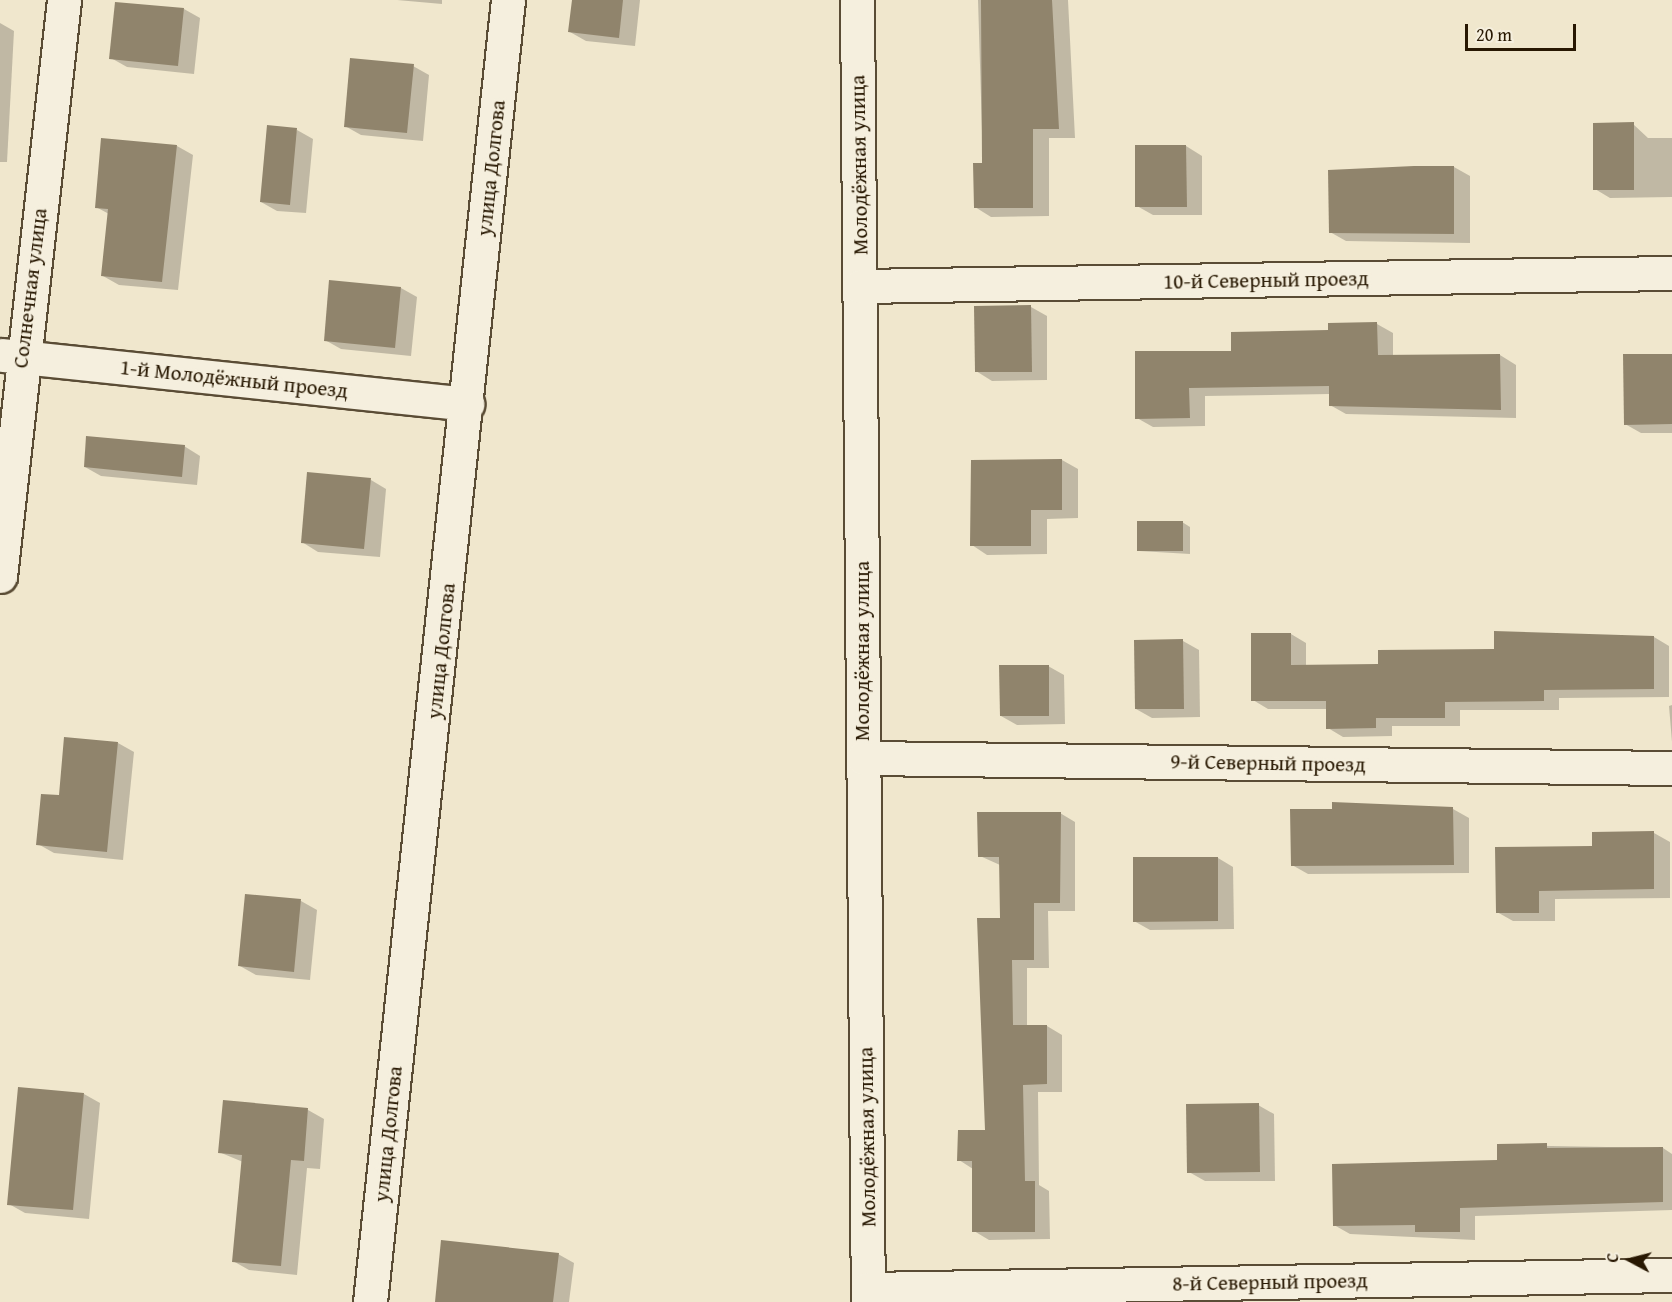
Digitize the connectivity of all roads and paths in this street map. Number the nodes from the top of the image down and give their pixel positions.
1 (64, 0) edge
2 (508, 0) edge
3 (857, 0) edge
4 (1672, 273) edge
5 (860, 286) junction
6 (11, 356) edge
7 (467, 404) junction
8 (0, 576) edge
9 (863, 758) junction
10 (1672, 768) edge
11 (1672, 1275) edge
12 (868, 1296) edge
13 (370, 1302) edge

1 - 6 street, Солнечная улица
2 - 7 street, улица Долгова
3 - 5 street, Молодёжная улица
4 - 5 street, 10-й Северный проезд
5 - 9 street, Молодёжная улица
6 - 7 street, 1-й Молодёжный проезд
6 - 8 street, Солнечная улица
7 - 13 street, улица Долгова
9 - 10 street, 9-й Северный проезд
9 - 12 street, Молодёжная улица
11 - 12 street, 8-й Северный проезд

